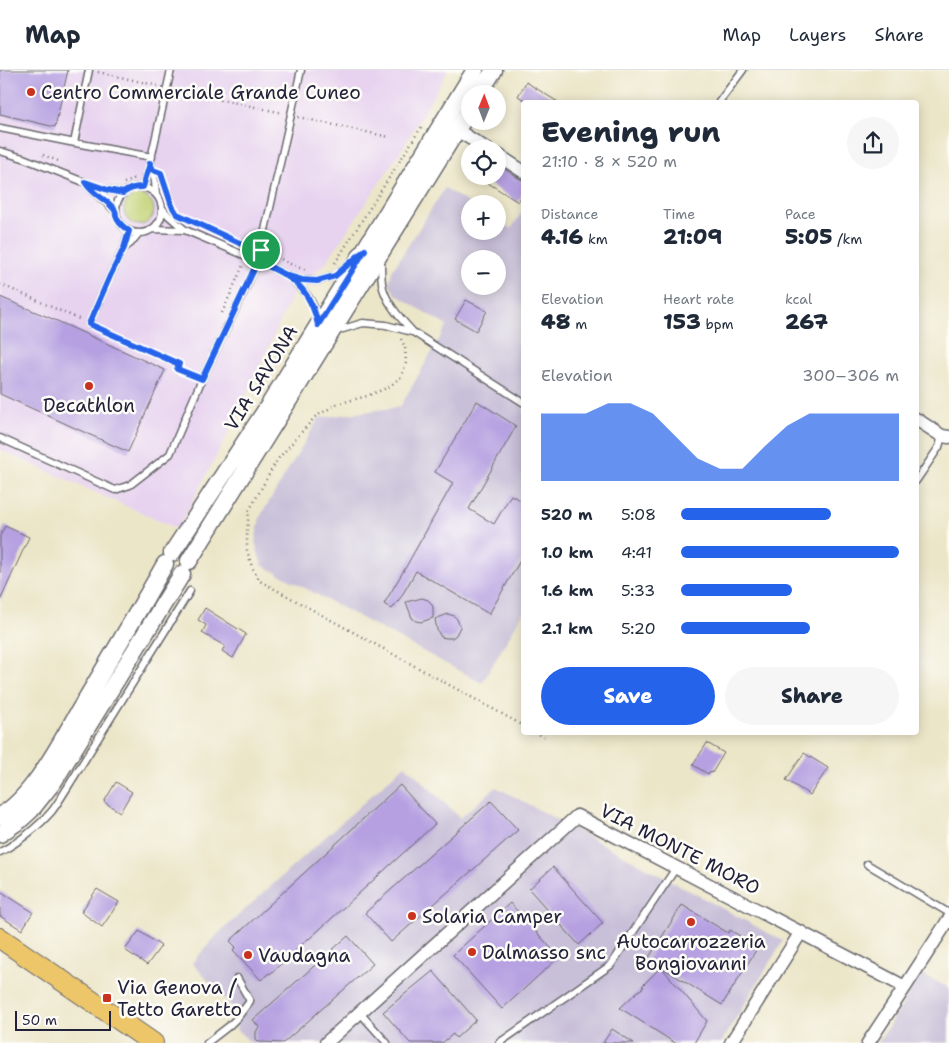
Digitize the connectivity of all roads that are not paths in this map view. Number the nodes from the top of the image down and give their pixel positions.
1 (89, 70) edge
2 (171, 70) edge
3 (301, 70) edge
4 (475, 70) edge
5 (494, 70) edge
6 (743, 70) edge
7 (485, 85) edge
8 (720, 100) edge
9 (461, 124) edge
10 (0, 128) edge
11 (457, 130) junction
12 (473, 140) edge
13 (74, 143) junction
14 (0, 151) edge
15 (506, 160) edge
16 (151, 165) junction
17 (521, 170) edge
18 (85, 182) junction
19 (143, 187) junction
20 (123, 193) junction
21 (156, 194) junction
22 (162, 208) junction
23 (116, 211) junction
24 (152, 229) junction
25 (185, 230) junction
26 (129, 231) junction
27 (139, 233) junction
28 (124, 248) junction
29 (372, 251) junction
30 (258, 261) junction
31 (288, 276) junction
32 (89, 324) road end
33 (325, 328) junction
34 (413, 332) junction
35 (521, 401) edge
36 (919, 421) edge
37 (946, 436) edge
38 (0, 438) edge
39 (919, 477) edge
40 (190, 591) dead end
41 (0, 816) edge
42 (0, 834) edge
43 (0, 852) edge
44 (867, 864) dead end
45 (676, 868) junction
46 (949, 913) edge
47 (949, 919) edge
48 (801, 932) junction
49 (0, 938) edge
50 (237, 978) dead end
51 (906, 987) junction
52 (360, 1013) junction
53 (153, 1043) edge
54 (206, 1043) edge
55 (326, 1043) edge
56 (387, 1043) edge
57 (499, 1043) edge
58 (731, 1043) edge
59 (868, 1043) edge

1 - 13 lane
2 - 16 lane
3 - 30 lane
4 - 29 street, VIA SAVONA
5 - 7 street
6 - 8 lane
9 - 11 street, VIA SAVONA
10 - 13 lane
11 - 12 street
11 - 29 street, VIA SAVONA
13 - 16 lane
14 - 18 lane
15 - 17 street
16 - 19 lane
16 - 21 lane
18 - 20 lane
18 - 23 lane
19 - 20 lane
19 - 21 lane
20 - 23 lane
21 - 22 lane
22 - 24 lane
22 - 25 lane
23 - 26 lane
24 - 25 lane
24 - 27 lane
25 - 30 lane
26 - 27 lane
26 - 28 lane
27 - 28 lane
28 - 32 lane
29 - 31 lane
29 - 33 street, VIA SAVONA
29 - 34 lane
30 - 31 lane
30 - 38 lane
31 - 33 lane
33 - 34 lane
33 - 41 street, VIA SAVONA
33 - 42 street, VIA SAVONA
34 - 35 lane
36 - 37 street
37 - 39 lane
40 - 43 lane
44 - 46 lane
45 - 48 street, VIA MONTE MORO
45 - 52 street, VIA MONTE MORO
45 - 57 lane
47 - 51 street
48 - 51 street, VIA MONTE MORO
48 - 58 street
49 - 53 main road
50 - 54 lane
51 - 59 street
52 - 55 street, VIA MONTE MORO
52 - 56 lane

